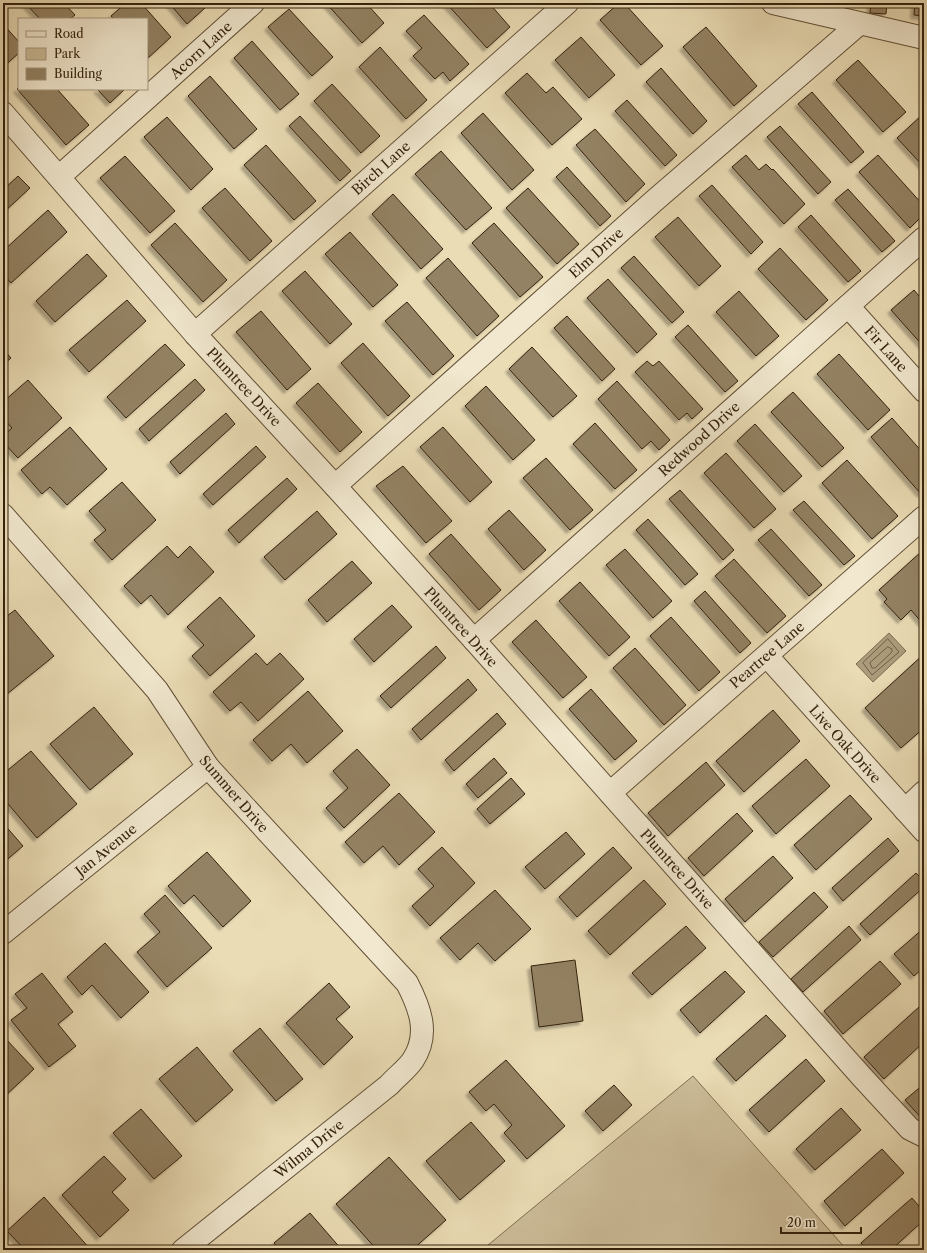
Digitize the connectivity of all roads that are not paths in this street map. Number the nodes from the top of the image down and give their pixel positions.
1 (253, 3) edge
2 (567, 3) edge
3 (774, 3) edge
4 (859, 24) junction
5 (924, 38) edge
6 (3, 113) edge
7 (60, 176) junction
8 (924, 238) edge
9 (848, 306) junction
10 (195, 334) junction
11 (924, 391) edge
12 (335, 486) junction
13 (924, 517) edge
14 (7, 527) edge
15 (474, 640) junction
16 (766, 656) junction
17 (208, 767) junction
18 (924, 792) edge
19 (610, 793) junction
20 (904, 810) junction
21 (924, 831) edge
22 (3, 933) edge
23 (422, 1038) joint
24 (924, 1136) edge
25 (198, 1246) edge

1 - 7 street, Acorn Lane
2 - 10 street, Birch Lane
3 - 4 street
4 - 5 street
4 - 12 street, Elm Drive
6 - 7 street, Plumtree Drive
7 - 10 street, Plumtree Drive
8 - 9 street, Redwood Drive
9 - 11 street, Fir Lane
9 - 15 street, Redwood Drive
10 - 12 street, Plumtree Drive
12 - 15 street, Plumtree Drive
13 - 16 street, Peartree Lane
14 - 17 street, Summer Drive
15 - 19 street, Plumtree Drive
16 - 19 street, Peartree Lane
16 - 20 street, Live Oak Drive
17 - 22 street, Jan Avenue
17 - 23 street, Summer Drive
18 - 20 street
19 - 24 street, Plumtree Drive
20 - 21 street, Live Oak Drive
23 - 25 street, Wilma Drive

